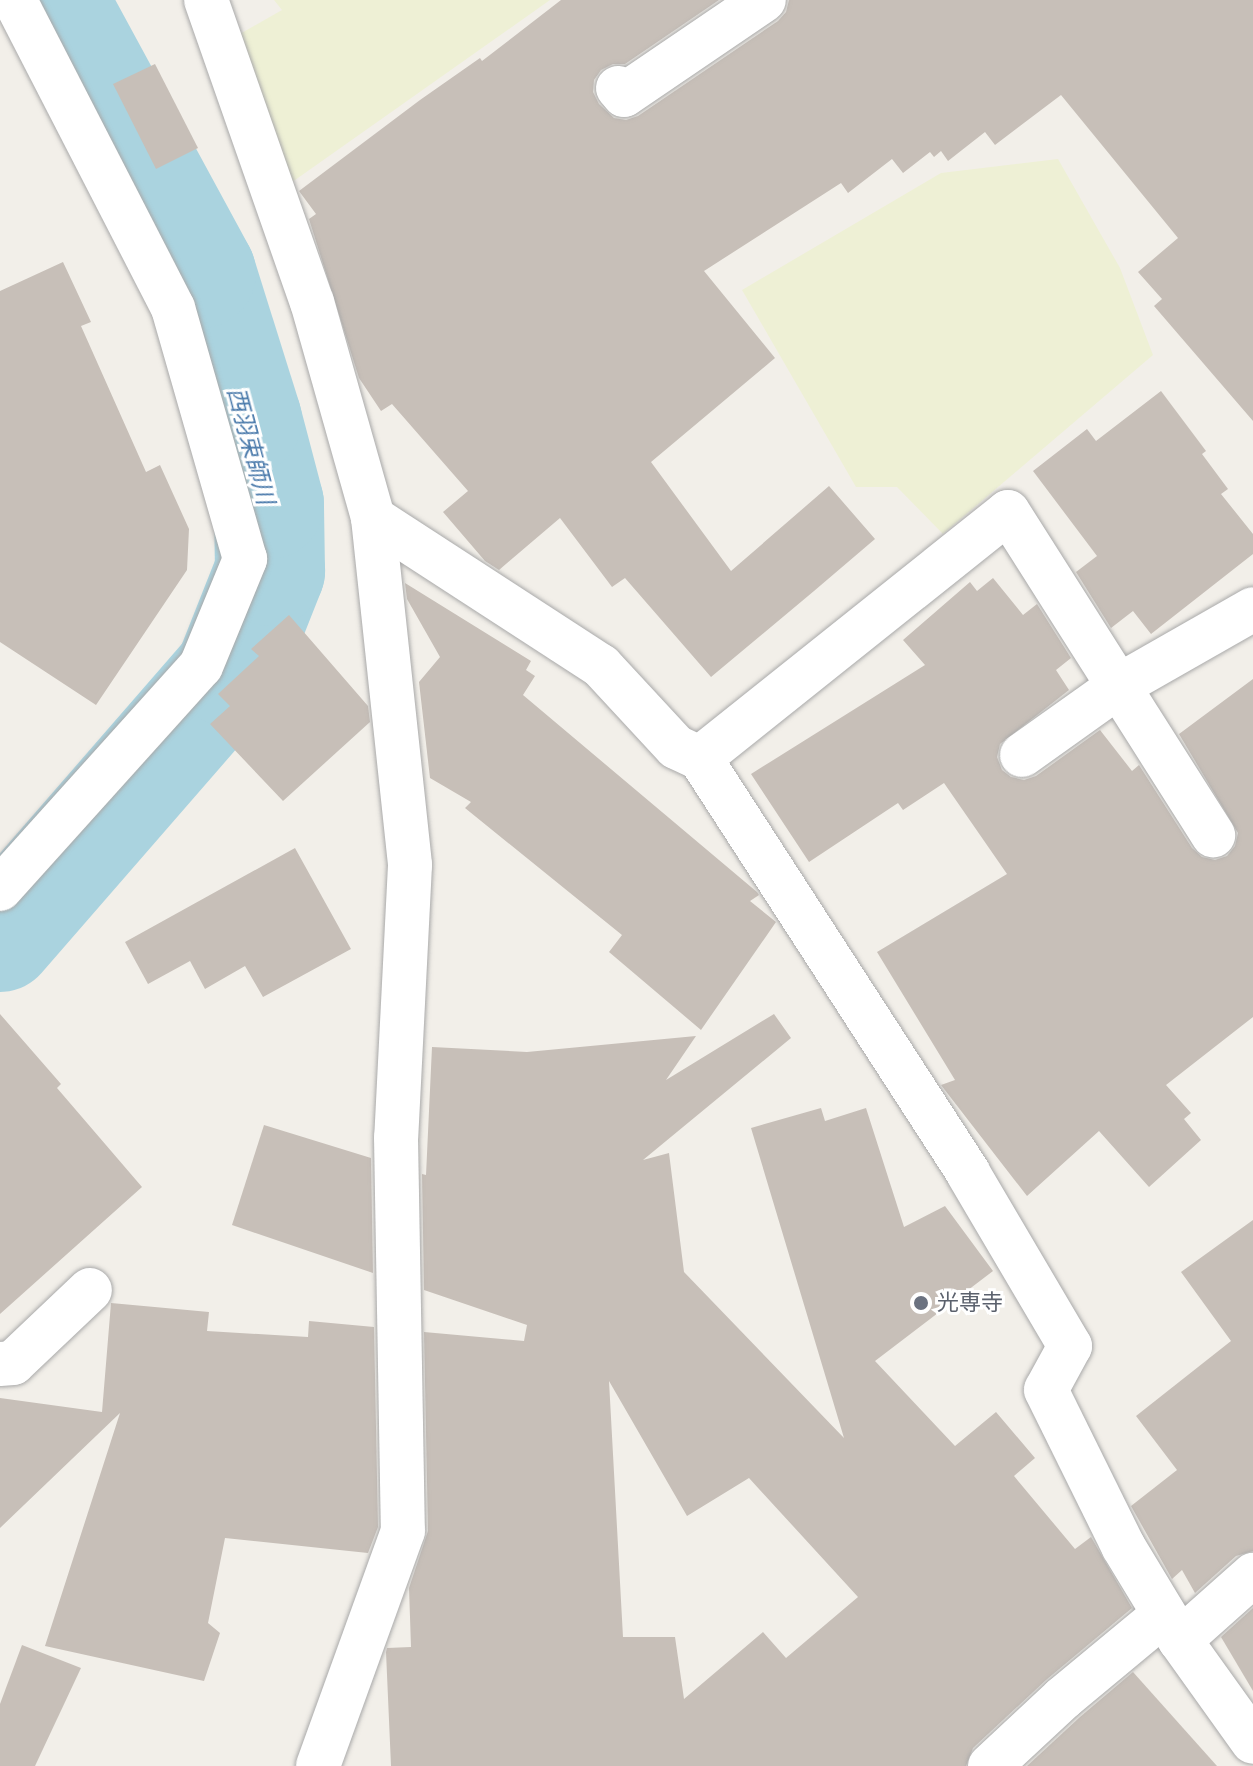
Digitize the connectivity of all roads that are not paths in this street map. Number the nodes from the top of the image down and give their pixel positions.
1 (15, 0) edge
2 (206, 0) edge
3 (764, 0) edge
4 (618, 88) dead end
5 (373, 518) junction
6 (1253, 609) edge
7 (1120, 685) junction
8 (1022, 755) dead end
9 (700, 758) junction
10 (1213, 835) dead end
11 (0, 889) edge
12 (90, 1290) dead end
13 (0, 1364) edge
14 (1253, 1575) edge
15 (1172, 1627) junction
16 (1253, 1742) edge
17 (318, 1766) edge
18 (990, 1766) edge

1 - 11 street
2 - 5 street
3 - 4 street
5 - 9 street
5 - 17 street
6 - 7 street
7 - 8 street
7 - 9 street
7 - 10 street
9 - 15 street
12 - 13 street
14 - 15 street
15 - 16 street
15 - 18 street

